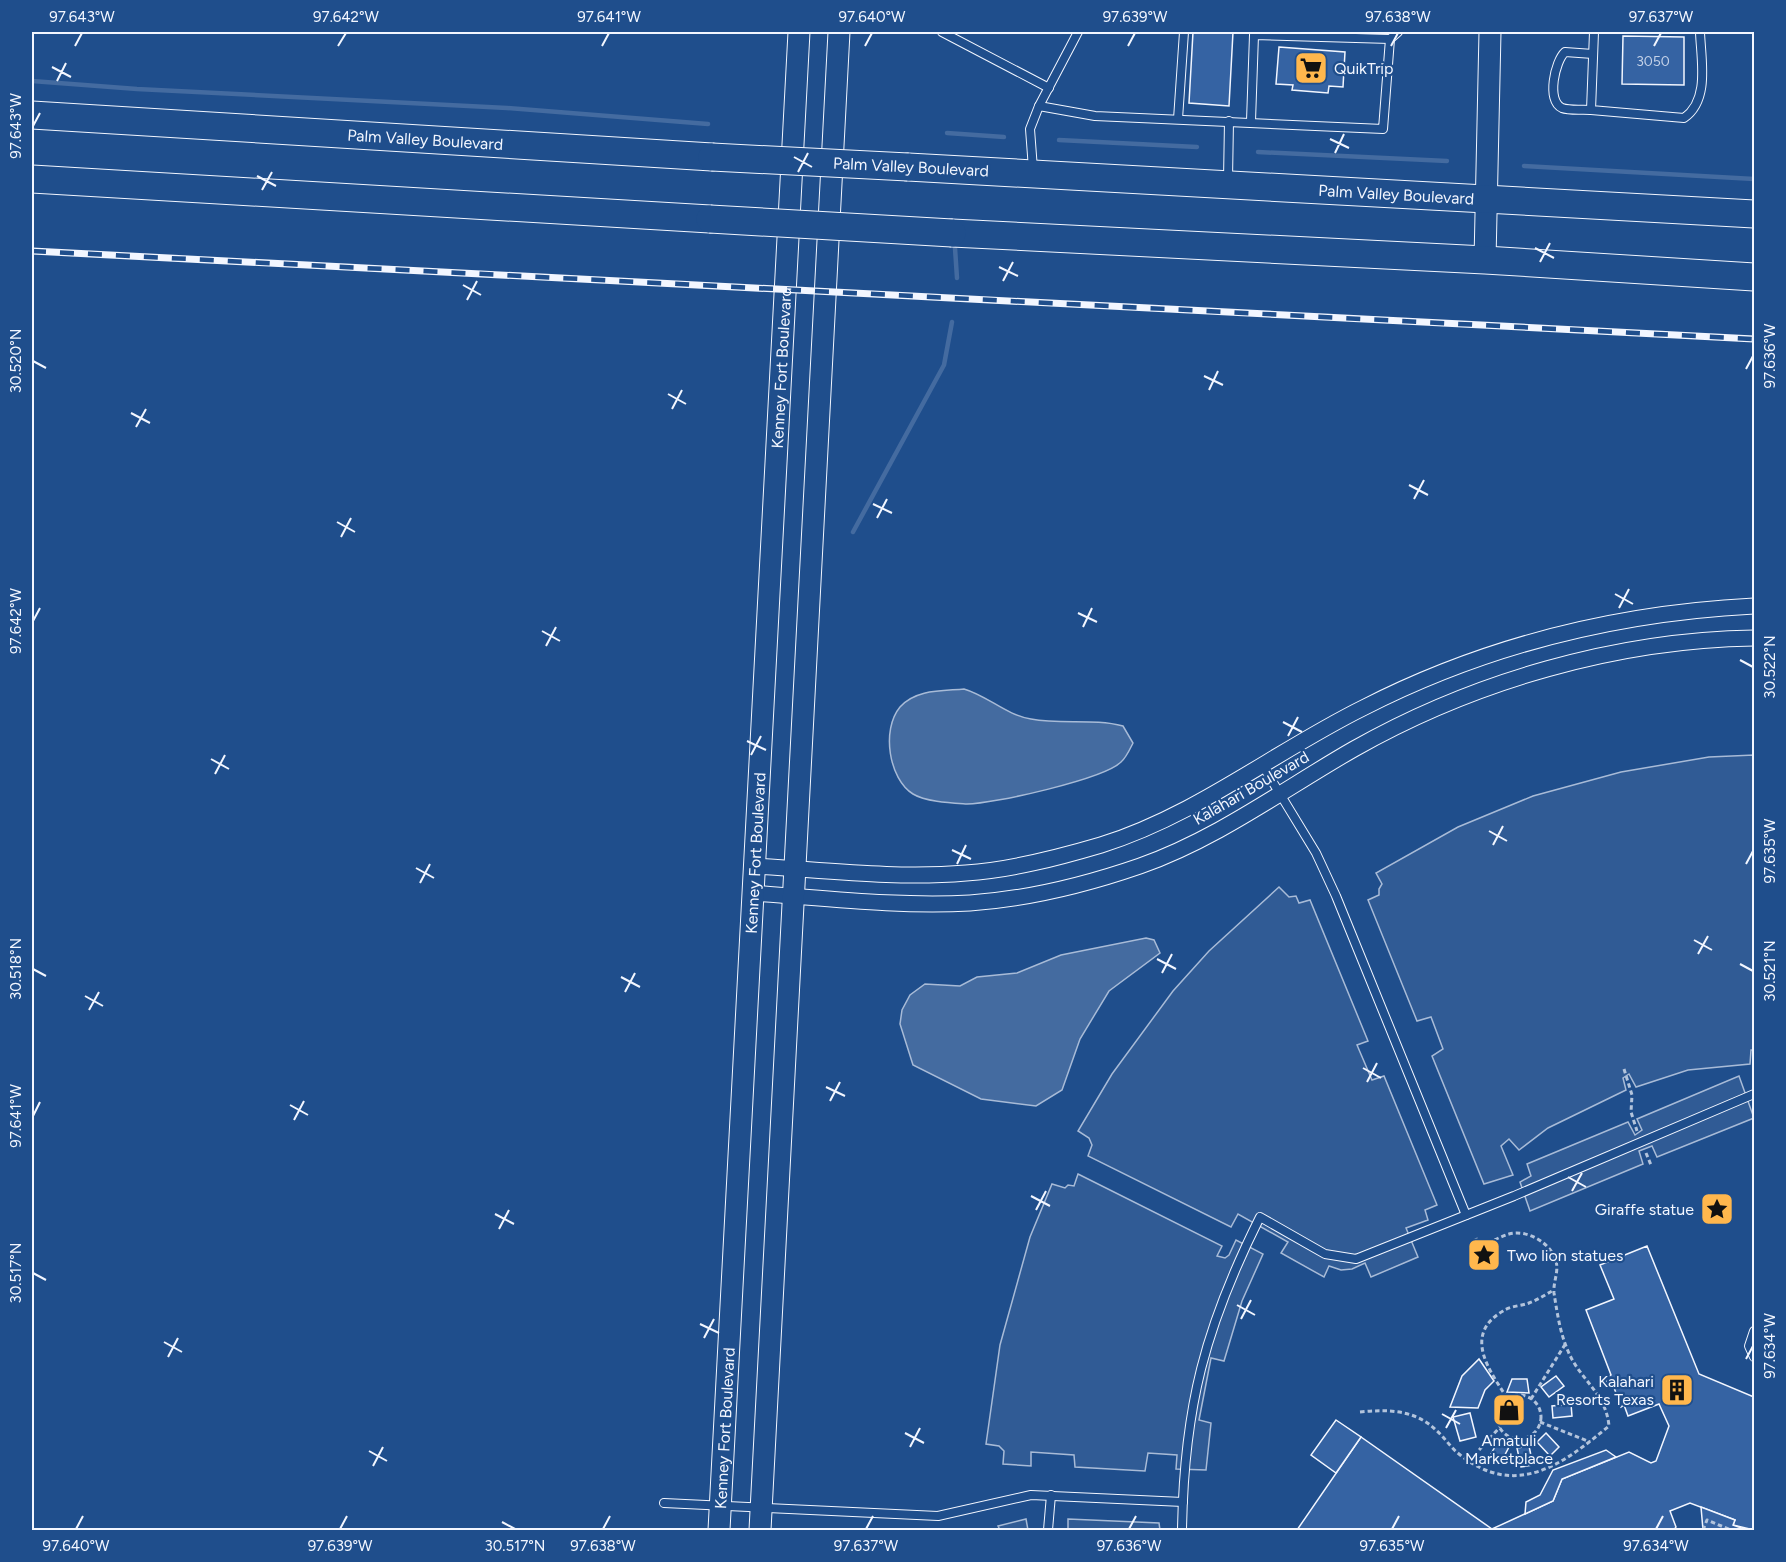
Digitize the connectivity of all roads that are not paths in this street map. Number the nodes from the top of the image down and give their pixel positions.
1 (799, 32) edge
2 (839, 32) edge
3 (942, 32) edge
4 (1078, 32) edge
5 (1184, 32) edge
6 (1398, 32) edge
7 (1490, 32) edge
8 (1594, 32) edge
9 (1700, 32) edge
10 (1254, 33) edge
11 (1389, 39) junction
12 (1593, 54) junction
13 (1049, 88) junction
14 (1040, 106) junction
15 (1591, 110) junction
16 (32, 115) edge
17 (1178, 119) junction
18 (1229, 121) junction
19 (1251, 121) junction
20 (1034, 173) junction
21 (32, 179) edge
22 (1228, 184) junction
23 (1486, 198) junction
24 (1755, 214) edge
25 (1485, 260) junction
26 (1755, 277) edge
27 (1755, 606) edge
28 (1755, 638) edge
29 (1263, 766) junction
30 (1279, 793) junction
31 (754, 866) junction
32 (797, 868) junction
33 (752, 893) junction
34 (796, 896) junction
35 (1755, 1094) edge
36 (1466, 1215) junction
37 (1755, 1331) edge
38 (1755, 1357) edge
39 (1051, 1495) junction
40 (664, 1503) dead end
41 (1183, 1503) junction
42 (721, 1506) junction
43 (762, 1508) junction
44 (720, 1530) edge
45 (760, 1530) edge
46 (1048, 1530) edge
47 (1182, 1530) edge

1 - 31 main road, Kenney Fort Boulevard
2 - 32 main road
3 - 13 lane
4 - 13 lane
5 - 17 lane
6 - 11 lane
7 - 23 main road
8 - 12 lane
9 - 15 lane
10 - 11 lane
10 - 19 lane
11 - 19 lane
12 - 15 lane
12 - 15 lane
13 - 14 lane
14 - 17 lane
14 - 20 lane
16 - 20 highway, Palm Valley Boulevard, bridge
17 - 18 lane
18 - 19 lane
18 - 22 lane
20 - 22 highway, Palm Valley Boulevard
21 - 25 highway, bridge
22 - 23 highway, Palm Valley Boulevard
23 - 24 highway, Palm Valley Boulevard
23 - 25 main road
25 - 26 highway
27 - 29 street, Kalahari Boulevard
28 - 30 street, Kalahari Boulevard
29 - 30 lane
29 - 32 street, Kalahari Boulevard
30 - 34 street, Kalahari Boulevard
30 - 36 lane
31 - 32 street, Kalahari Boulevard
31 - 33 main road, Kenney Fort Boulevard
32 - 34 main road
33 - 34 street, Kalahari Boulevard
33 - 42 main road, Kenney Fort Boulevard
34 - 43 main road
35 - 36 lane
36 - 41 lane
37 - 38 lane
39 - 41 lane
39 - 43 lane
39 - 46 lane
40 - 42 lane
41 - 47 lane
42 - 43 lane
42 - 44 main road, Kenney Fort Boulevard
43 - 45 main road

